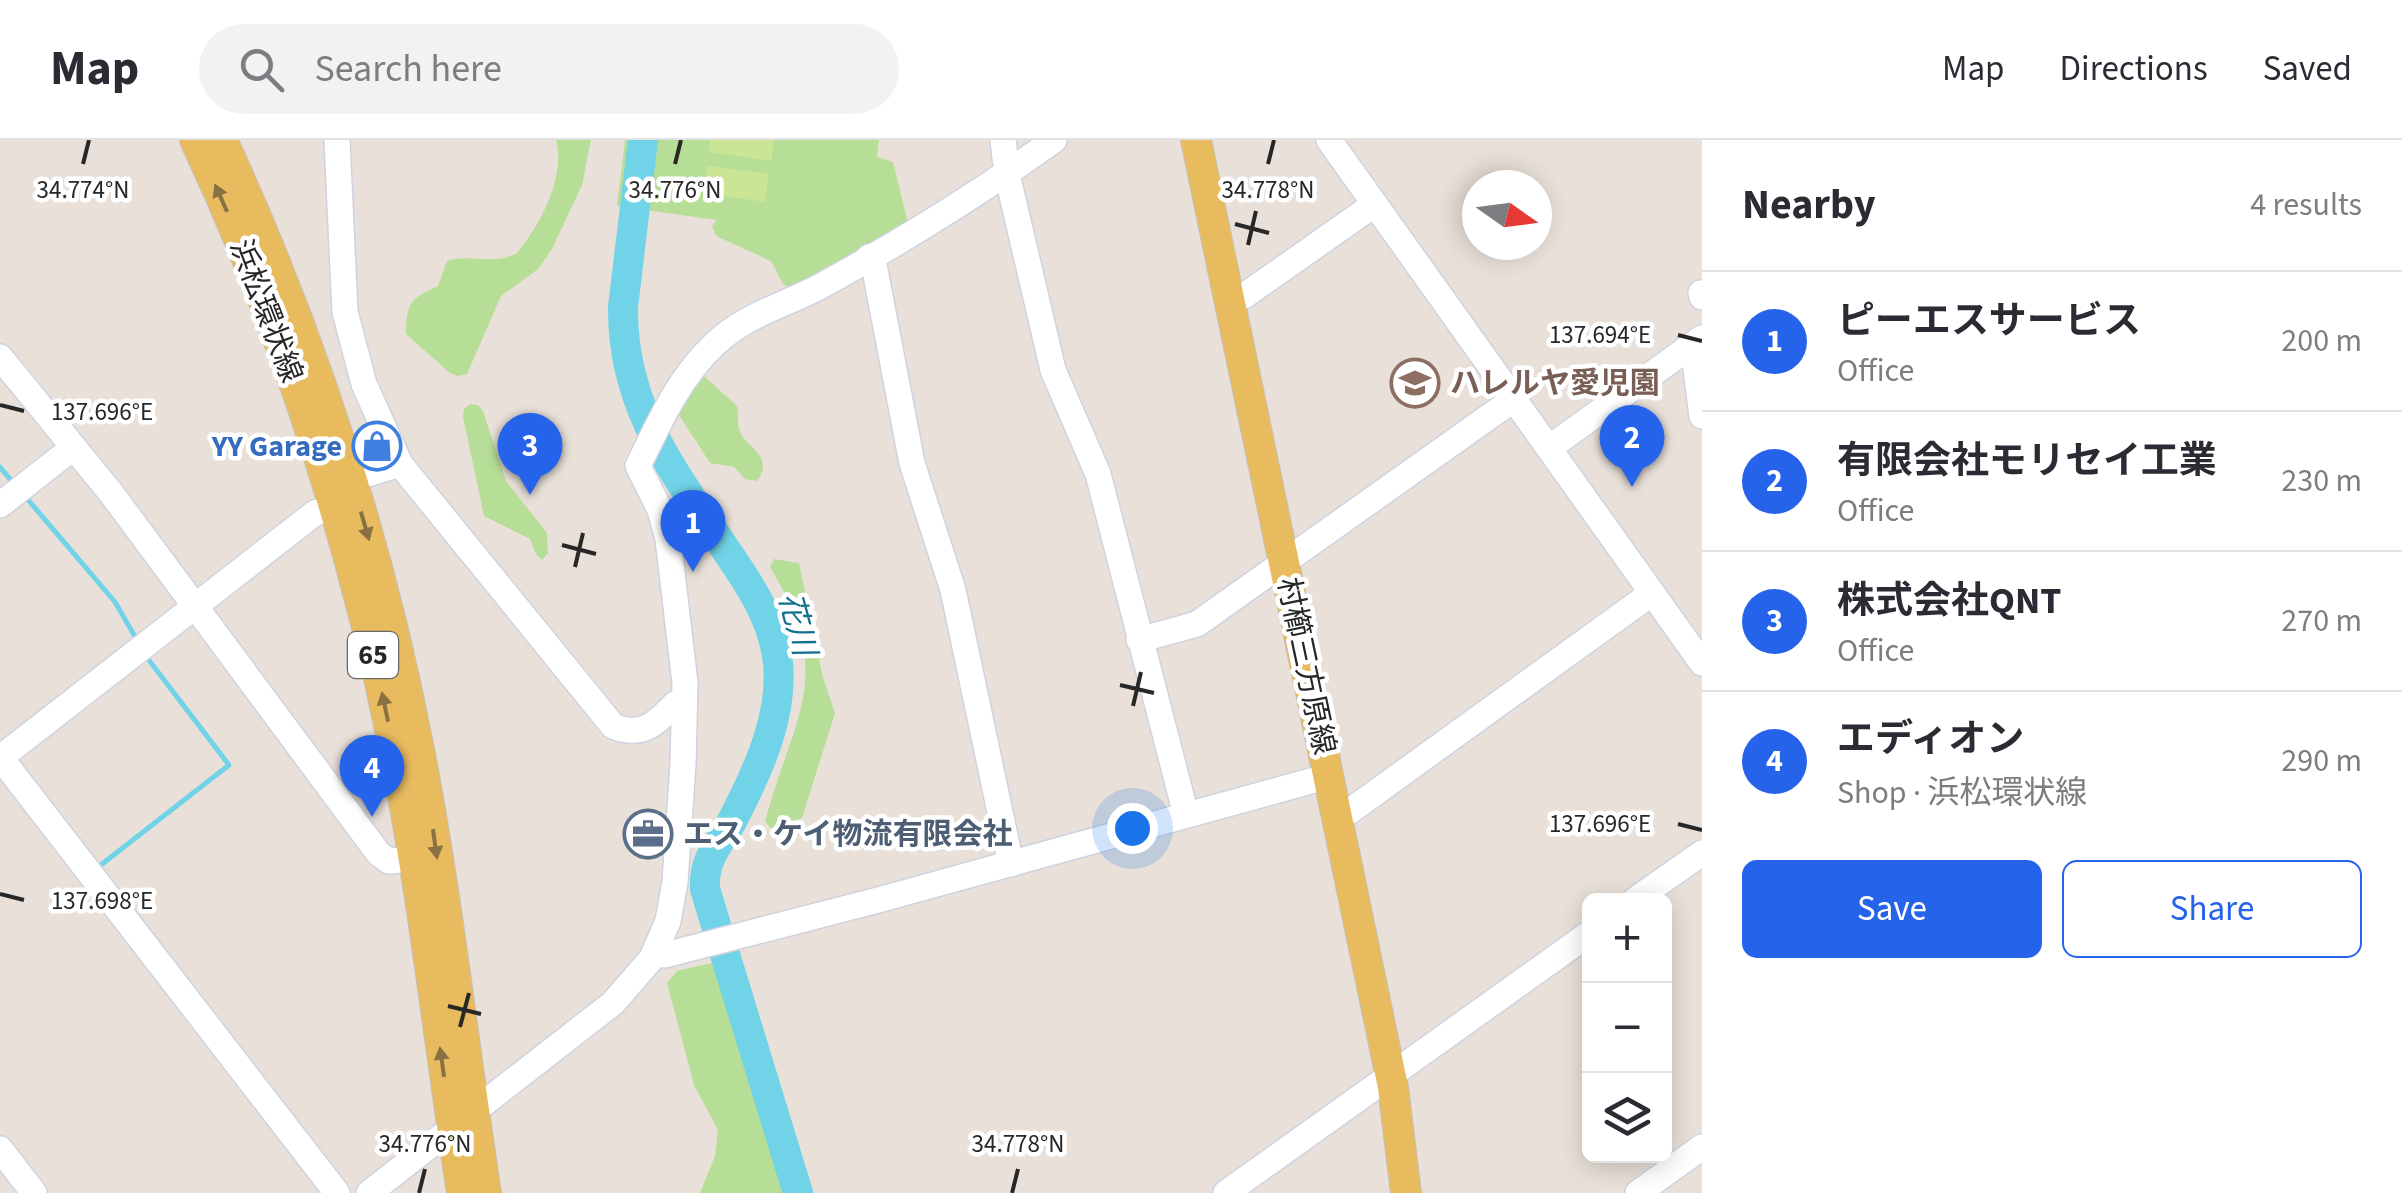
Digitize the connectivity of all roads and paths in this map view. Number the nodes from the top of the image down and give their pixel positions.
1 (195, 140) edge
2 (222, 140) edge
3 (337, 140) edge
4 (1002, 140) edge
5 (1054, 140) edge
6 (1196, 140) edge
7 (1329, 140) edge
8 (1007, 174) junction
9 (1375, 204) junction
10 (869, 257) junction
11 (1229, 299) junction
12 (1694, 343) edge
13 (0, 357) edge
14 (1514, 399) junction
15 (1702, 416) edge
16 (74, 447) junction
17 (1549, 448) junction
18 (400, 464) junction
19 (351, 479) junction
20 (0, 505) edge
21 (334, 508) junction
22 (1284, 562) junction
23 (1652, 593) junction
24 (195, 606) junction
25 (1139, 640) junction
26 (1702, 662) edge
27 (684, 704) junction
28 (0, 758) edge
29 (1328, 776) junction
30 (1336, 814) junction
31 (1186, 815) junction
32 (1702, 853) edge
33 (412, 859) junction
34 (1011, 864) junction
35 (1646, 893) edge
36 (1582, 939) edge
37 (656, 950) junction
38 (1391, 1075) junction
39 (463, 1120) junction
40 (1702, 1147) edge
41 (0, 1149) edge
42 (34, 1193) edge
43 (338, 1193) edge
44 (369, 1193) edge
45 (462, 1193) edge
46 (486, 1193) edge
47 (1226, 1193) edge
48 (1406, 1193) edge
49 (1638, 1193) edge

21 -> 1 main road, 浜松環状線 / 65
2 - 19 main road, 浜松環状線 / 65
3 - 18 street
4 - 8 street
5 - 8 street
6 - 11 main road, 村櫛三方原線
7 - 9 street
8 - 10 street
8 - 25 street
9 - 11 street
9 - 14 street
10 - 27 street
10 - 34 street
11 - 22 main road, 村櫛三方原線
12 - 15 street
12 - 17 street
13 - 16 street
14 - 17 street
14 - 22 street
16 - 20 street
16 - 24 street
17 - 23 street
18 - 19 street
18 - 27 street
19 -> 39 main road, 浜松環状線 / 65
21 - 24 street
33 -> 21 main road, 浜松環状線 / 65
22 - 25 street
22 - 29 main road, 村櫛三方原線
23 - 26 street
23 - 30 street
24 - 28 street
24 - 33 street
25 - 31 street
27 - 37 street
28 - 43 street
29 - 30 main road, 村櫛三方原線
29 - 31 street
30 - 38 main road, 村櫛三方原線
31 - 34 street
32 - 35 street
39 -> 33 main road, 浜松環状線 / 65
34 - 37 street
36 - 38 street
37 - 39 street
38 - 47 street
38 - 48 main road, 村櫛三方原線
39 - 44 street
39 - 45 main road, 浜松環状線 / 65
39 - 46 main road, 浜松環状線 / 65
40 - 49 street
41 - 42 street

